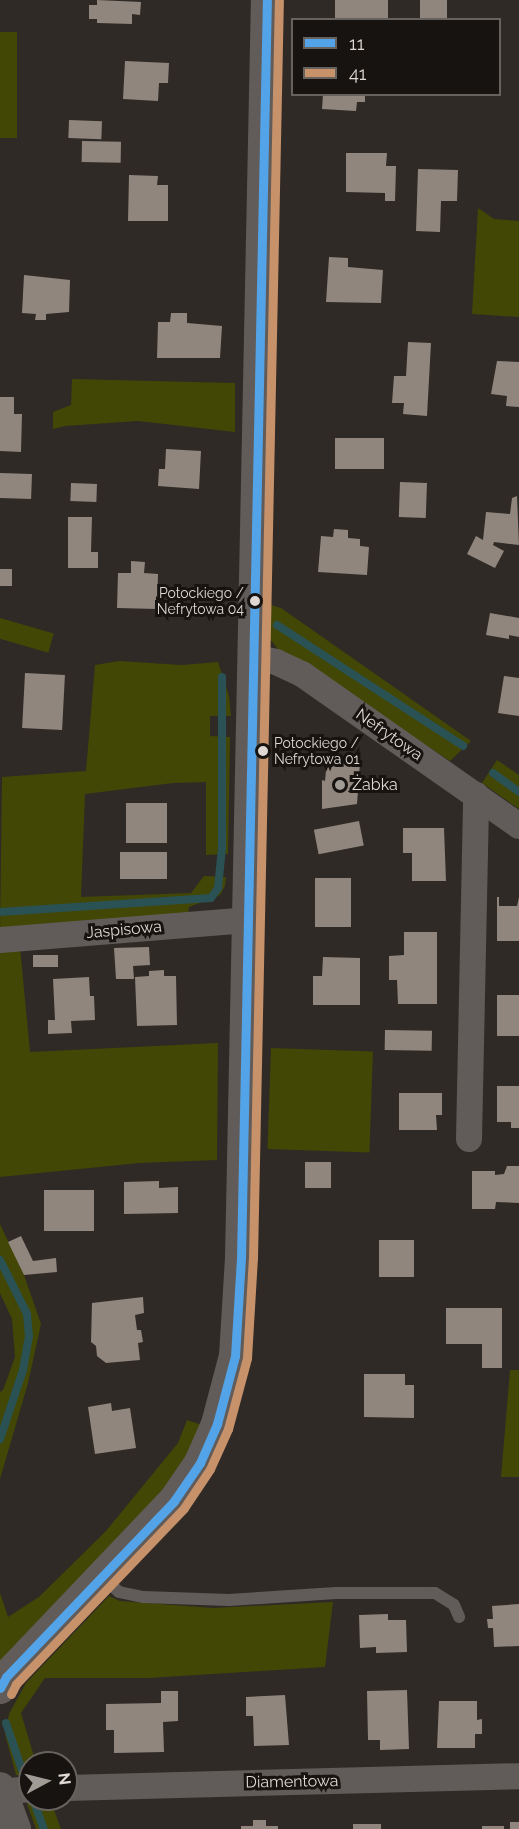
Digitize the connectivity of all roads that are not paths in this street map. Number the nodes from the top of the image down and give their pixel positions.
1 (267, 0) edge
2 (253, 657) junction
3 (476, 795) junction
4 (519, 826) edge
5 (247, 920) junction
6 (0, 940) edge
7 (469, 1138) dead end
8 (102, 1577) junction
9 (459, 1617) dead end
10 (0, 1688) edge
11 (519, 1776) edge
12 (78, 1788) edge
13 (10, 1790) edge
14 (15, 1829) edge

1 - 2 street
2 - 3 street, Nefrytowa
2 - 5 street
3 - 4 street, Nefrytowa
3 - 7 street
5 - 6 street, Jaspisowa
5 - 8 street
8 - 9 lane
8 - 10 street
11 - 12 street, Diamentowa
13 - 14 street

